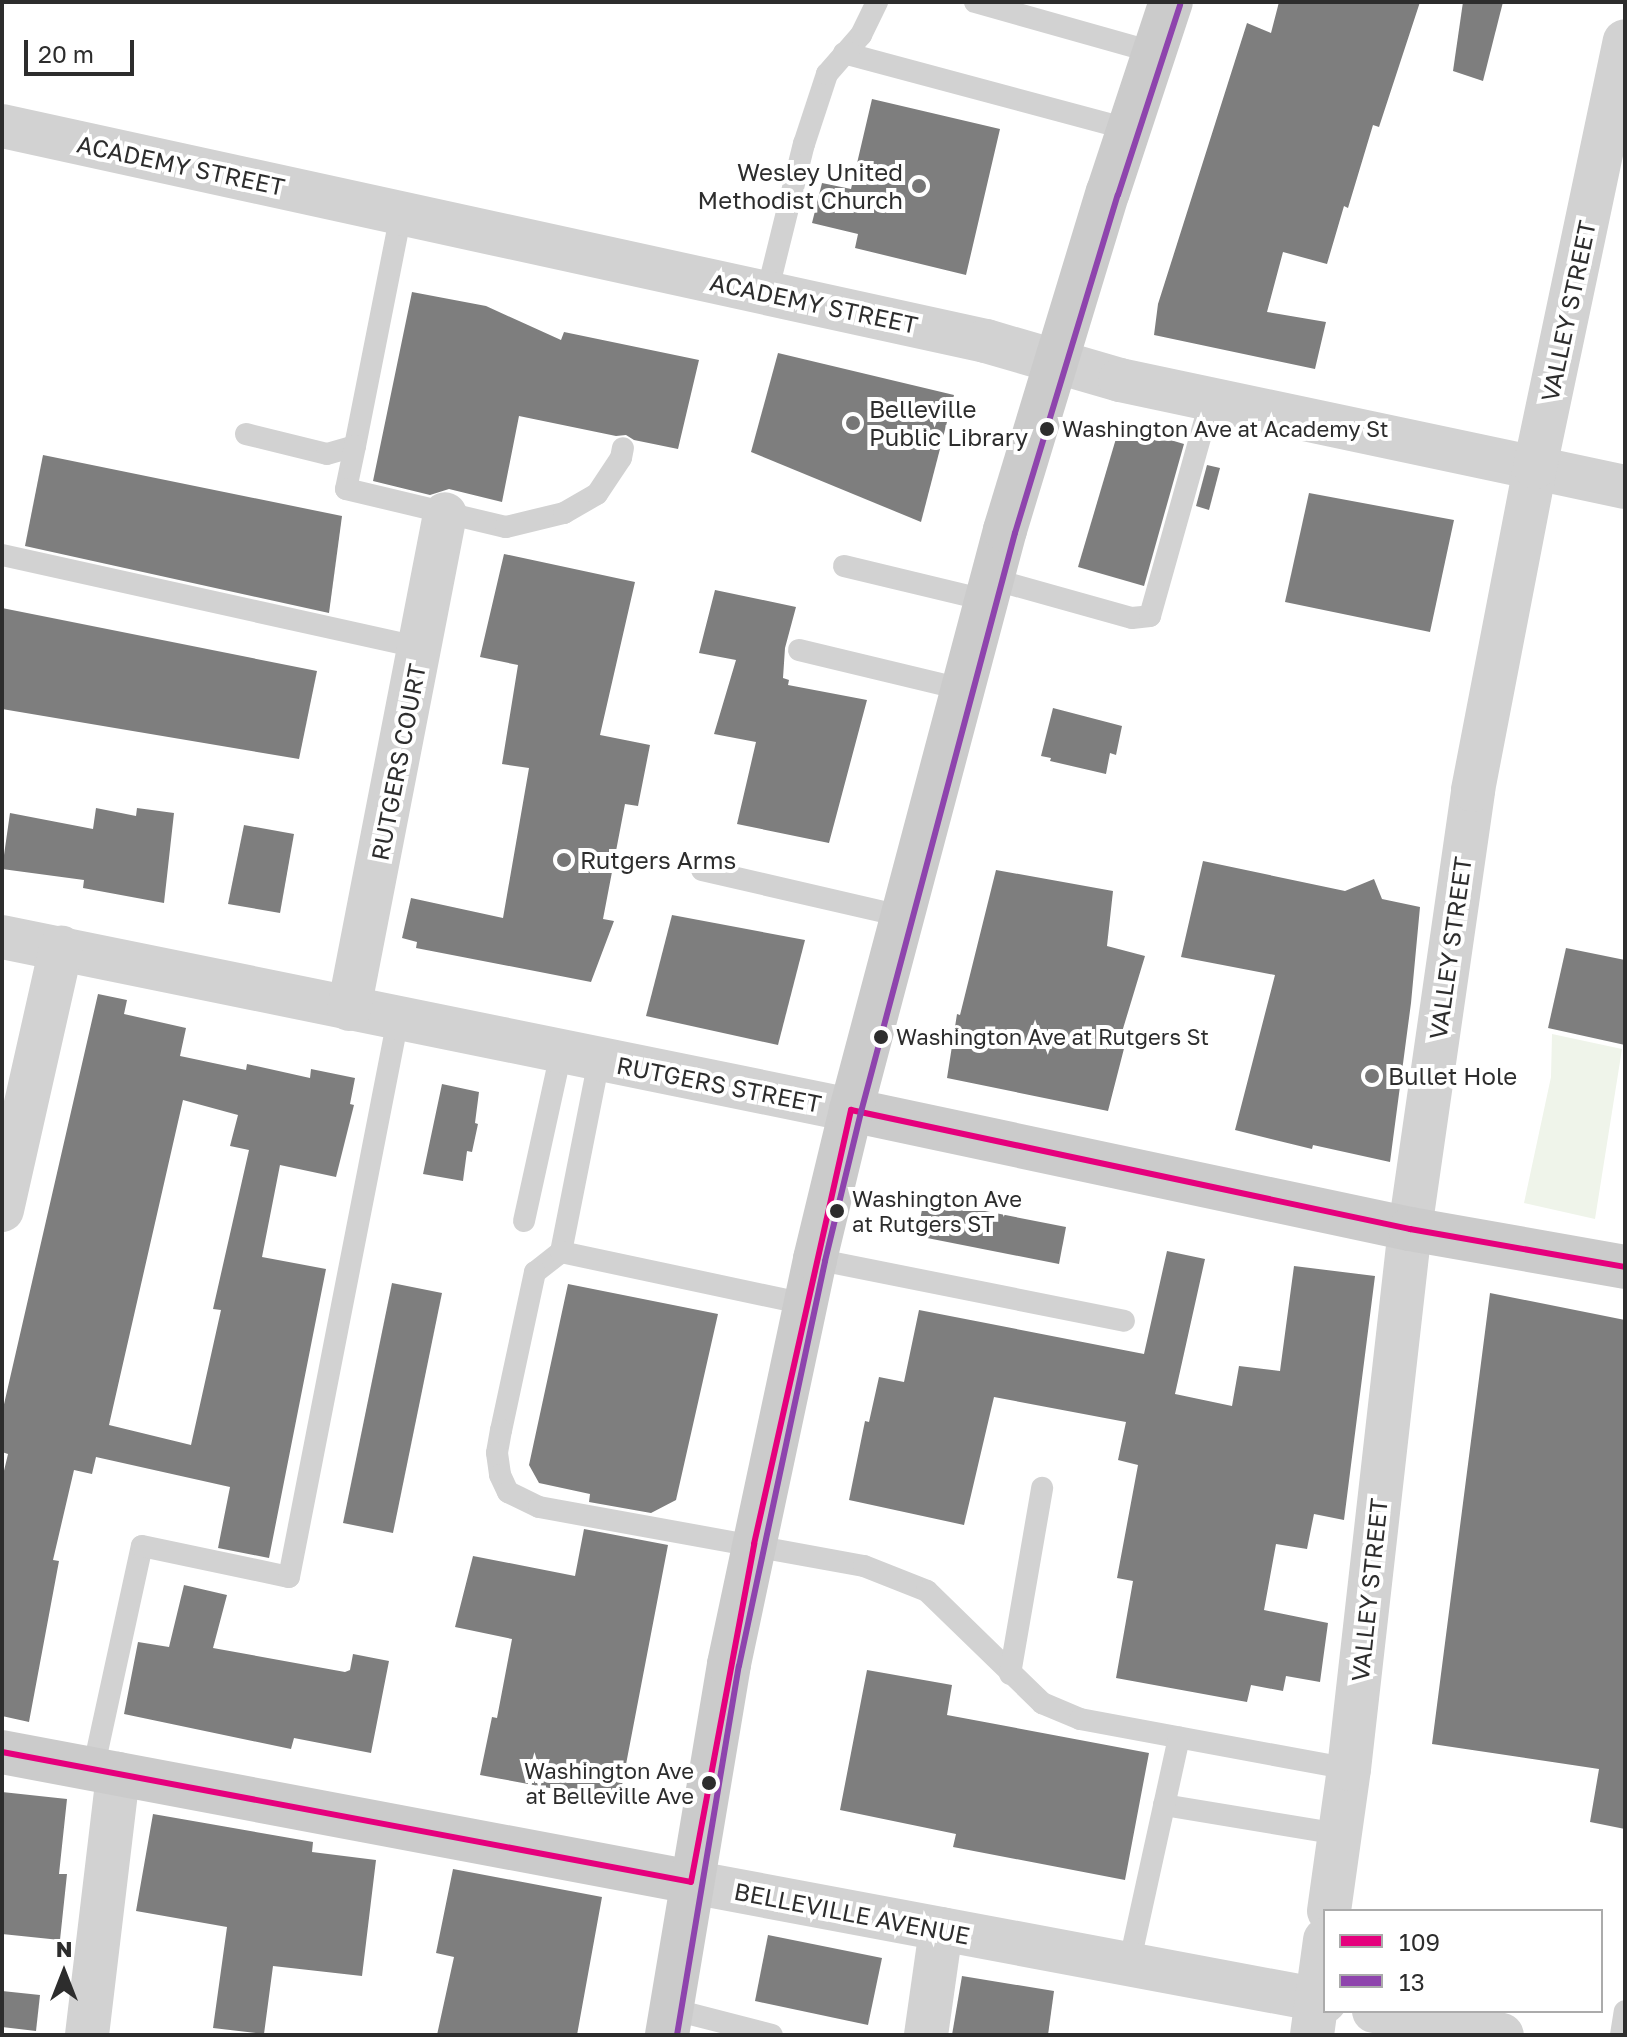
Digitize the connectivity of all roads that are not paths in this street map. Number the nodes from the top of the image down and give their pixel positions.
1 (877, 2) edge
2 (975, 2) edge
3 (1171, 2) edge
4 (1625, 41) edge
5 (1153, 52) junction
6 (844, 53) junction
7 (2, 126) edge
8 (1128, 129) junction
9 (401, 213) junction
10 (767, 293) junction
11 (1055, 361) junction
12 (1211, 399) junction
13 (246, 434) dead end
14 (355, 446) junction
15 (623, 448) dead end
16 (1535, 467) junction
17 (1625, 487) edge
18 (445, 514) junction
19 (2, 555) edge
20 (844, 566) dead end
21 (989, 590) junction
22 (421, 648) junction
23 (799, 650) dead end
24 (962, 689) junction
25 (702, 870) dead end
26 (901, 916) junction
27 (2, 937) edge
28 (61, 948) junction
29 (349, 1009) junction
30 (398, 1019) junction
31 (580, 1056) junction
32 (851, 1110) junction
33 (2, 1210) edge
34 (524, 1221) dead end
35 (1410, 1229) junction
36 (561, 1252) junction
37 (815, 1259) junction
38 (1625, 1267) edge
39 (805, 1304) junction
40 (1124, 1321) dead end
41 (1042, 1488) dead end
42 (754, 1544) junction
43 (1010, 1674) junction
44 (1179, 1737) junction
45 (2, 1752) edge
46 (1349, 1769) junction
47 (106, 1772) junction
48 (1164, 1805) junction
49 (1340, 1834) junction
50 (691, 1882) junction
51 (1329, 1909) edge
52 (941, 1929) junction
53 (1323, 1961) edge
54 (1129, 1965) junction
55 (1625, 2011) edge
56 (1318, 2012) edge
57 (1385, 2013) edge
58 (669, 2022) edge
59 (87, 2035) edge
60 (772, 2035) edge
61 (926, 2035) edge
62 (1502, 2035) edge
63 (1621, 2035) edge

1 - 6 lane
2 - 5 lane
3 - 5 main road
4 - 16 street, VALLEY STREET
5 - 8 main road
6 - 8 lane
6 - 10 lane
7 - 9 street, ACADEMY STREET
8 - 11 main road
9 - 10 street, ACADEMY STREET
9 - 14 lane
10 - 11 street, ACADEMY STREET
11 - 12 street, ACADEMY STREET
11 - 21 main road
12 - 16 street, ACADEMY STREET
12 - 21 lane
13 - 14 lane
14 - 18 lane
15 - 18 lane
16 - 17 street, ACADEMY STREET
16 - 35 street, VALLEY STREET
18 - 22 street, RUTGERS COURT
19 - 22 lane
20 - 21 lane
21 - 24 main road
22 - 29 street, RUTGERS COURT
23 - 24 lane
24 - 26 main road
25 - 26 lane
26 - 32 main road
27 - 28 street, RUTGERS STREET
28 - 29 street, RUTGERS STREET
28 - 33 street
29 - 30 street, RUTGERS STREET
30 - 31 street, RUTGERS STREET
30 - 47 lane
31 - 32 street, RUTGERS STREET
31 - 34 lane
31 - 36 lane
32 - 35 main road, RUTGERS STREET
32 - 37 main road
35 - 38 main road, RUTGERS STREET
35 - 46 street, VALLEY STREET
36 - 39 lane
36 - 42 lane
37 - 39 main road
37 - 40 lane
39 - 42 main road
41 - 43 lane
42 - 43 lane
42 - 50 main road
43 - 44 lane
44 - 46 lane
44 - 48 lane
45 - 47 main road, BELLEVILLE AVENUE
46 - 49 street, VALLEY STREET
47 - 50 main road, BELLEVILLE AVENUE
47 - 59 street
48 - 49 lane
48 - 54 lane
49 - 51 street, VALLEY STREET
50 - 52 street, BELLEVILLE AVENUE
50 - 58 main road
52 - 54 street, BELLEVILLE AVENUE
52 - 61 street
53 - 56 street
54 - 56 street, BELLEVILLE AVENUE
55 - 63 lane
57 - 62 street
58 - 60 lane

